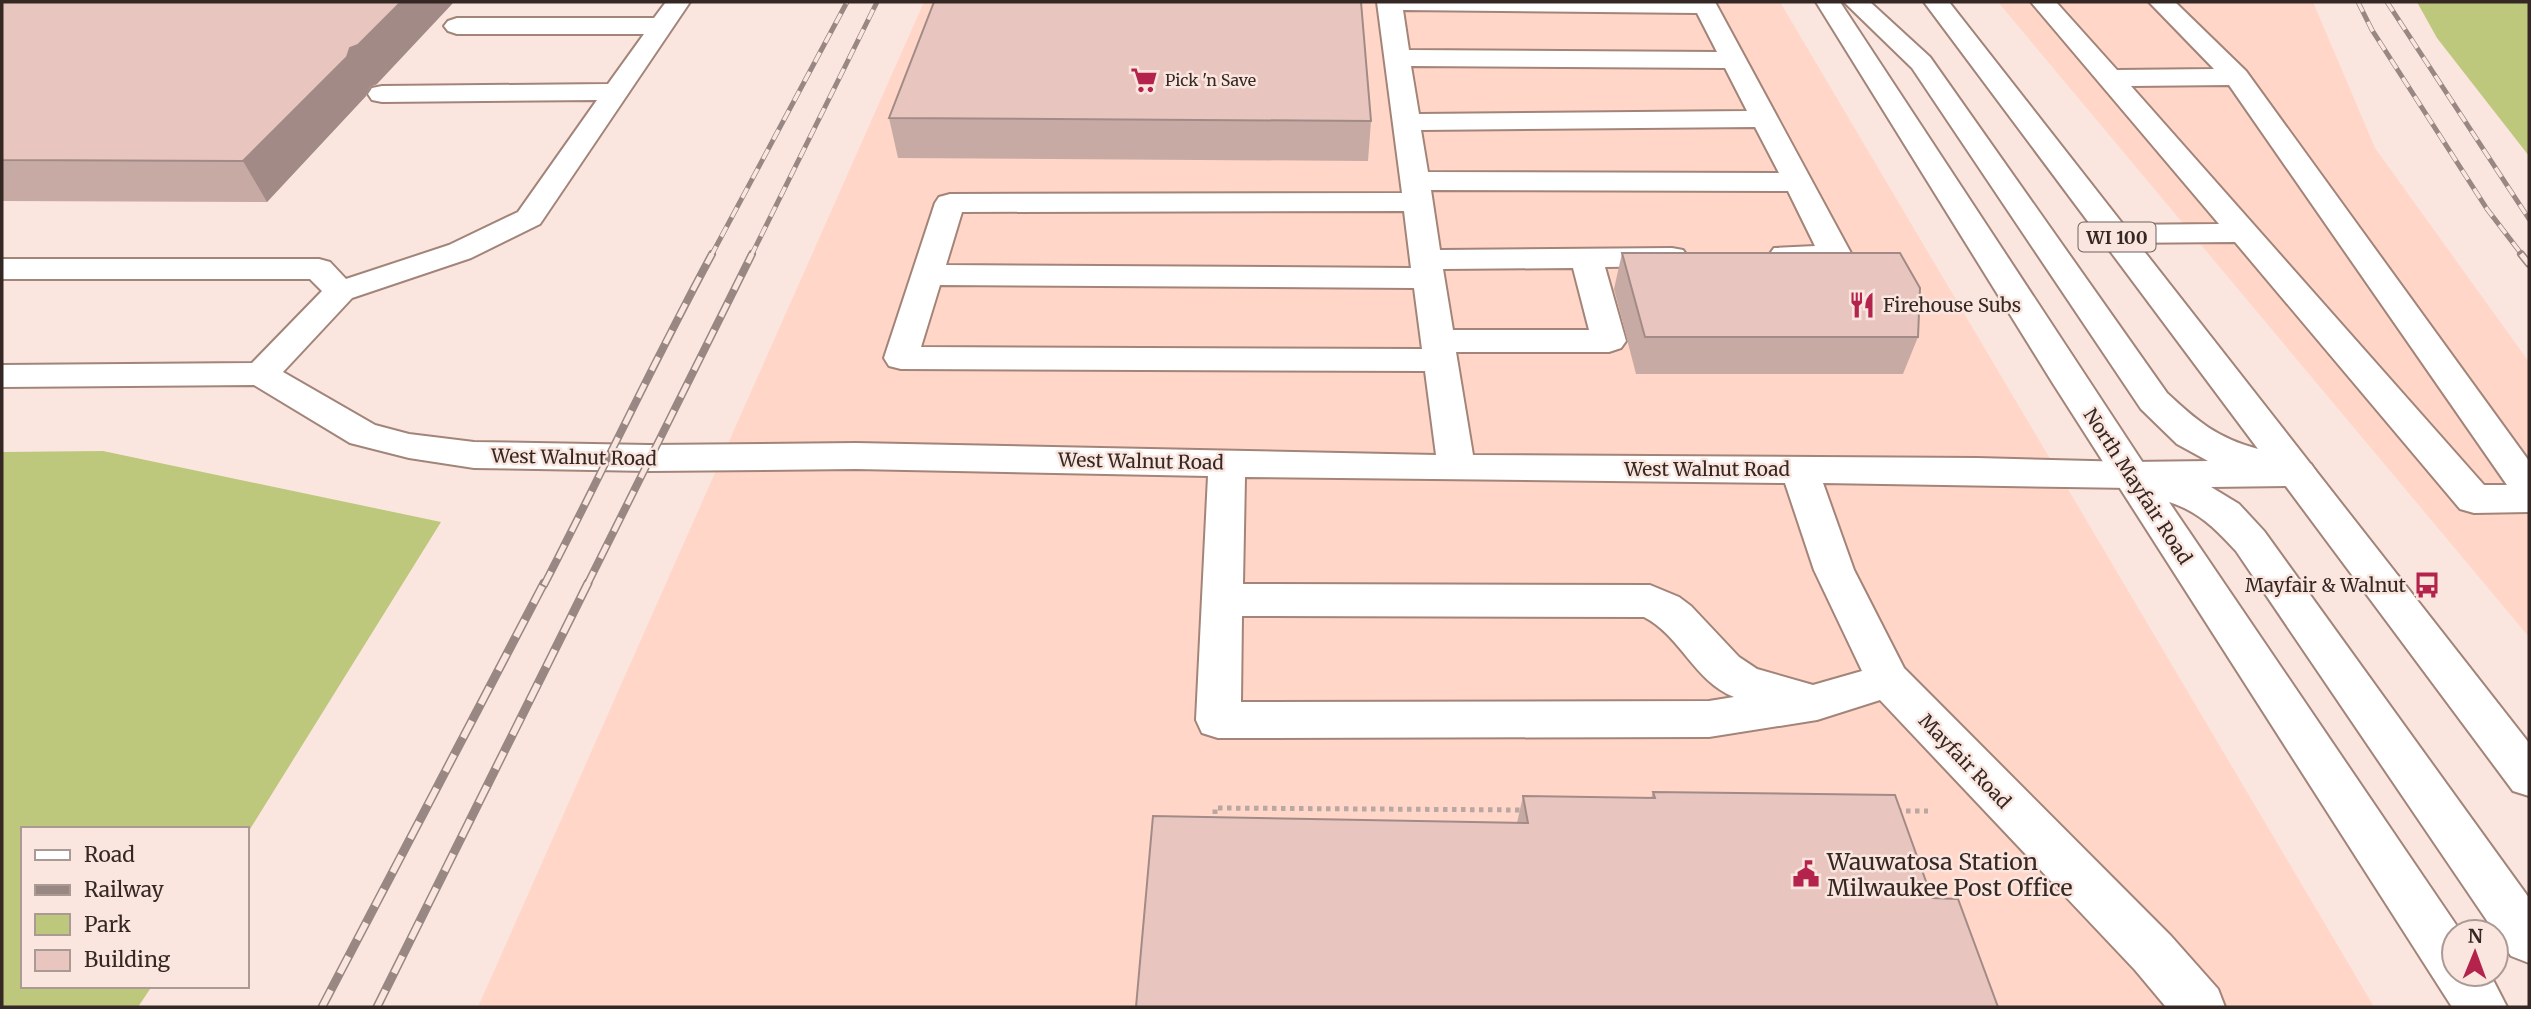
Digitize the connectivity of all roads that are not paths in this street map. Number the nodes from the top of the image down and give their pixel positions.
1 (678, 2) edge
2 (1828, 2) edge
3 (1857, 2) edge
4 (1936, 2) edge
5 (2043, 2) edge
6 (2161, 2) edge
7 (1389, 3) edge
8 (457, 26) dead end
9 (661, 26) junction
10 (1396, 58) junction
11 (1734, 60) junction
12 (2110, 78) junction
13 (2237, 78) junction
14 (616, 92) junction
15 (382, 94) dead end
16 (1765, 119) junction
17 (1405, 122) junction
18 (1798, 182) junction
19 (1415, 192) junction
20 (2244, 233) junction
21 (2114, 234) junction
22 (1753, 256) edge
23 (1697, 257) edge
24 (1586, 258) junction
25 (2, 269) edge
26 (1427, 269) junction
27 (927, 275) junction
28 (340, 291) junction
29 (1438, 350) junction
30 (261, 374) junction
31 (2, 376) edge
32 (1227, 463) junction
33 (1456, 468) junction
34 (1800, 470) junction
35 (2298, 473) junction
36 (2131, 475) junction
37 (2529, 489) edge
38 (2529, 499) edge
39 (1224, 600) junction
40 (1888, 680) junction
41 (1817, 702) junction
42 (2529, 777) edge
43 (2529, 939) edge
44 (2440, 945) edge
45 (2469, 988) edge
46 (2199, 1007) edge
47 (2482, 1007) edge

1 - 9 main road
2 - 36 main road, North Mayfair Road
3 - 35 main road
4 - 21 main road, WI 100
5 - 12 main road
6 - 13 main road
7 - 10 main road
7 - 11 main road
8 - 9 main road
9 - 14 main road
10 - 11 main road
10 - 17 main road
11 - 16 main road
12 - 13 main road
12 - 20 main road
13 - 37 main road
14 - 15 main road
14 - 28 main road
16 - 17 main road
16 - 18 main road
17 - 19 main road
18 - 19 main road
18 - 22 main road
19 - 26 main road
19 - 27 main road
20 - 21 main road
20 - 38 main road
21 - 35 main road, WI 100
23 - 24 main road
24 - 26 main road
24 - 29 main road
25 - 28 main road
26 - 27 main road
26 - 29 main road
27 - 29 main road
28 - 30 main road
29 - 33 main road
30 - 31 main road
30 - 32 main road, West Walnut Road
32 - 33 main road, West Walnut Road
32 - 39 main road
33 - 34 main road, West Walnut Road
34 - 36 main road, West Walnut Road
34 - 40 main road, Mayfair Road
35 - 36 main road, West Walnut Road
35 - 42 main road, WI 100
36 - 43 main road
36 - 44 main road, North Mayfair Road
39 - 41 main road
39 - 41 main road
40 - 41 main road
40 - 46 main road, Mayfair Road
45 - 47 main road

